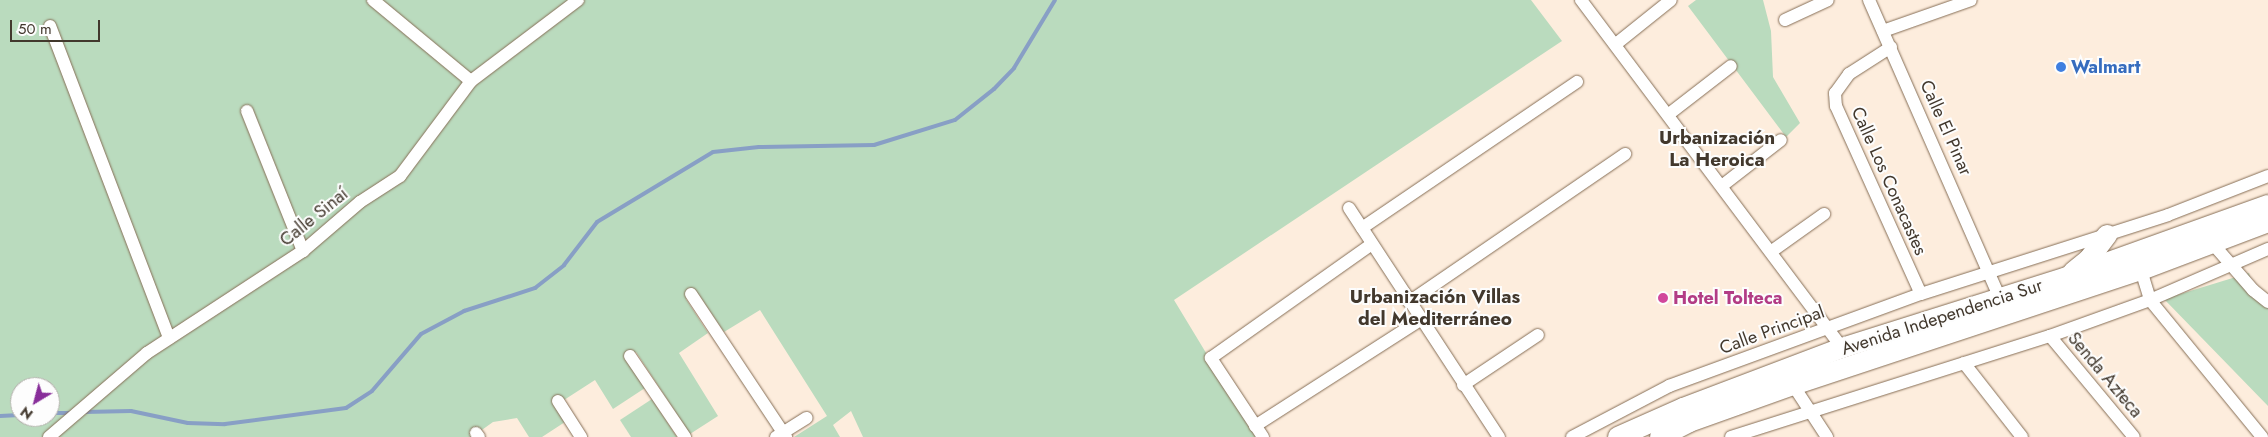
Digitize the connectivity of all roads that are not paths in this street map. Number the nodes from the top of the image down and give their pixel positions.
1 (373, 0) edge
2 (577, 0) edge
3 (1582, 0) edge
4 (1671, 0) edge
5 (1828, 0) edge
6 (1869, 0) edge
7 (1972, 0) edge
8 (1954, 3) edge
9 (1785, 20) dead end
10 (50, 26) dead end
11 (1884, 31) junction
12 (1616, 44) junction
13 (1891, 47) junction
14 (1731, 66) dead end
15 (471, 82) junction
16 (1577, 82) dead end
17 (247, 111) dead end
18 (1669, 114) junction
19 (1781, 140) dead end
20 (1625, 154) dead end
21 (2268, 176) edge
22 (1723, 185) junction
23 (2268, 205) edge
24 (1349, 208) dead end
25 (1824, 214) dead end
26 (2268, 222) edge
27 (1362, 228) junction
28 (2107, 235) junction
29 (1372, 244) junction
30 (2213, 244) junction
31 (2268, 250) edge
32 (303, 251) junction
33 (1772, 251) junction
34 (2231, 264) junction
35 (2141, 270) junction
36 (1990, 272) junction
37 (2067, 277) junction
38 (691, 294) dead end
39 (1921, 294) junction
40 (2000, 298) junction
41 (2150, 300) junction
42 (1408, 302) junction
43 (2268, 302) edge
44 (1420, 320) junction
45 (1828, 328) junction
46 (1538, 334) dead end
47 (2050, 336) junction
48 (170, 338) junction
49 (1842, 348) junction
50 (630, 356) dead end
51 (1964, 363) junction
52 (1463, 385) junction
53 (1793, 385) junction
54 (558, 401) dead end
55 (1811, 413) junction
56 (806, 418) dead end
57 (1259, 432) edge
58 (782, 435) edge
59 (49, 437) edge
60 (581, 437) edge
61 (685, 437) edge
62 (1499, 437) edge
63 (1572, 437) edge
64 (1618, 437) edge
65 (1660, 437) edge
66 (1731, 437) edge
67 (1826, 437) edge
68 (2022, 437) edge
69 (2134, 437) edge
70 (2262, 437) edge

1 - 15 street
2 - 15 street, Calle Sinaí
3 - 12 street, Calle Principal
4 - 12 street
5 - 9 street
6 - 11 street, Calle El Pinar
7 - 8 street
8 - 11 street
10 - 48 street
11 - 13 street, Calle El Pinar
12 - 18 street, Calle Principal
13 - 36 street, Calle El Pinar
13 - 39 street, Calle Los Conacastes
14 - 18 street
15 - 32 street, Calle Sinaí
16 - 27 street
17 - 32 street
18 - 22 street, Calle Principal
19 - 22 street
20 - 42 street
21 - 28 street, Calle Principal
22 - 33 street, Calle Principal
23 - 37 highway, Avenida Independencia Sur
24 - 27 street
25 - 33 street
26 - 30 highway, Avenida Independencia Sur
27 - 29 street
28 - 36 street, Calle Principal
28 - 37 highway
29 - 42 street
29 - 57 street
30 - 34 street
30 - 35 highway, Avenida Independencia Sur
31 - 34 street
32 - 48 street, Calle Sinaí
33 - 45 street, Calle Principal
34 - 41 street
34 - 43 street
35 - 41 street
35 - 53 highway, Avenida Independencia Sur
36 - 39 street, Calle Principal
36 - 40 street, Calle El Pinar
37 - 40 highway, Avenida Independencia Sur
38 - 58 street
39 - 45 street, Calle Principal
40 - 49 highway, Avenida Independencia Sur
41 - 47 street
41 - 70 street
42 - 44 street
44 - 52 street
44 - 57 street
45 - 49 street, Calle Principal
45 - 63 street, Calle Principal
46 - 52 street
47 - 51 street
47 - 69 street, Senda Azteca
48 - 59 street, Calle Sinaí
49 - 64 highway, Avenida Independencia Sur
50 - 61 street
51 - 55 street
51 - 68 street
52 - 62 street
53 - 55 street
53 - 65 highway, Avenida Independencia Sur
54 - 60 street
55 - 66 street
55 - 67 street
56 - 58 street

